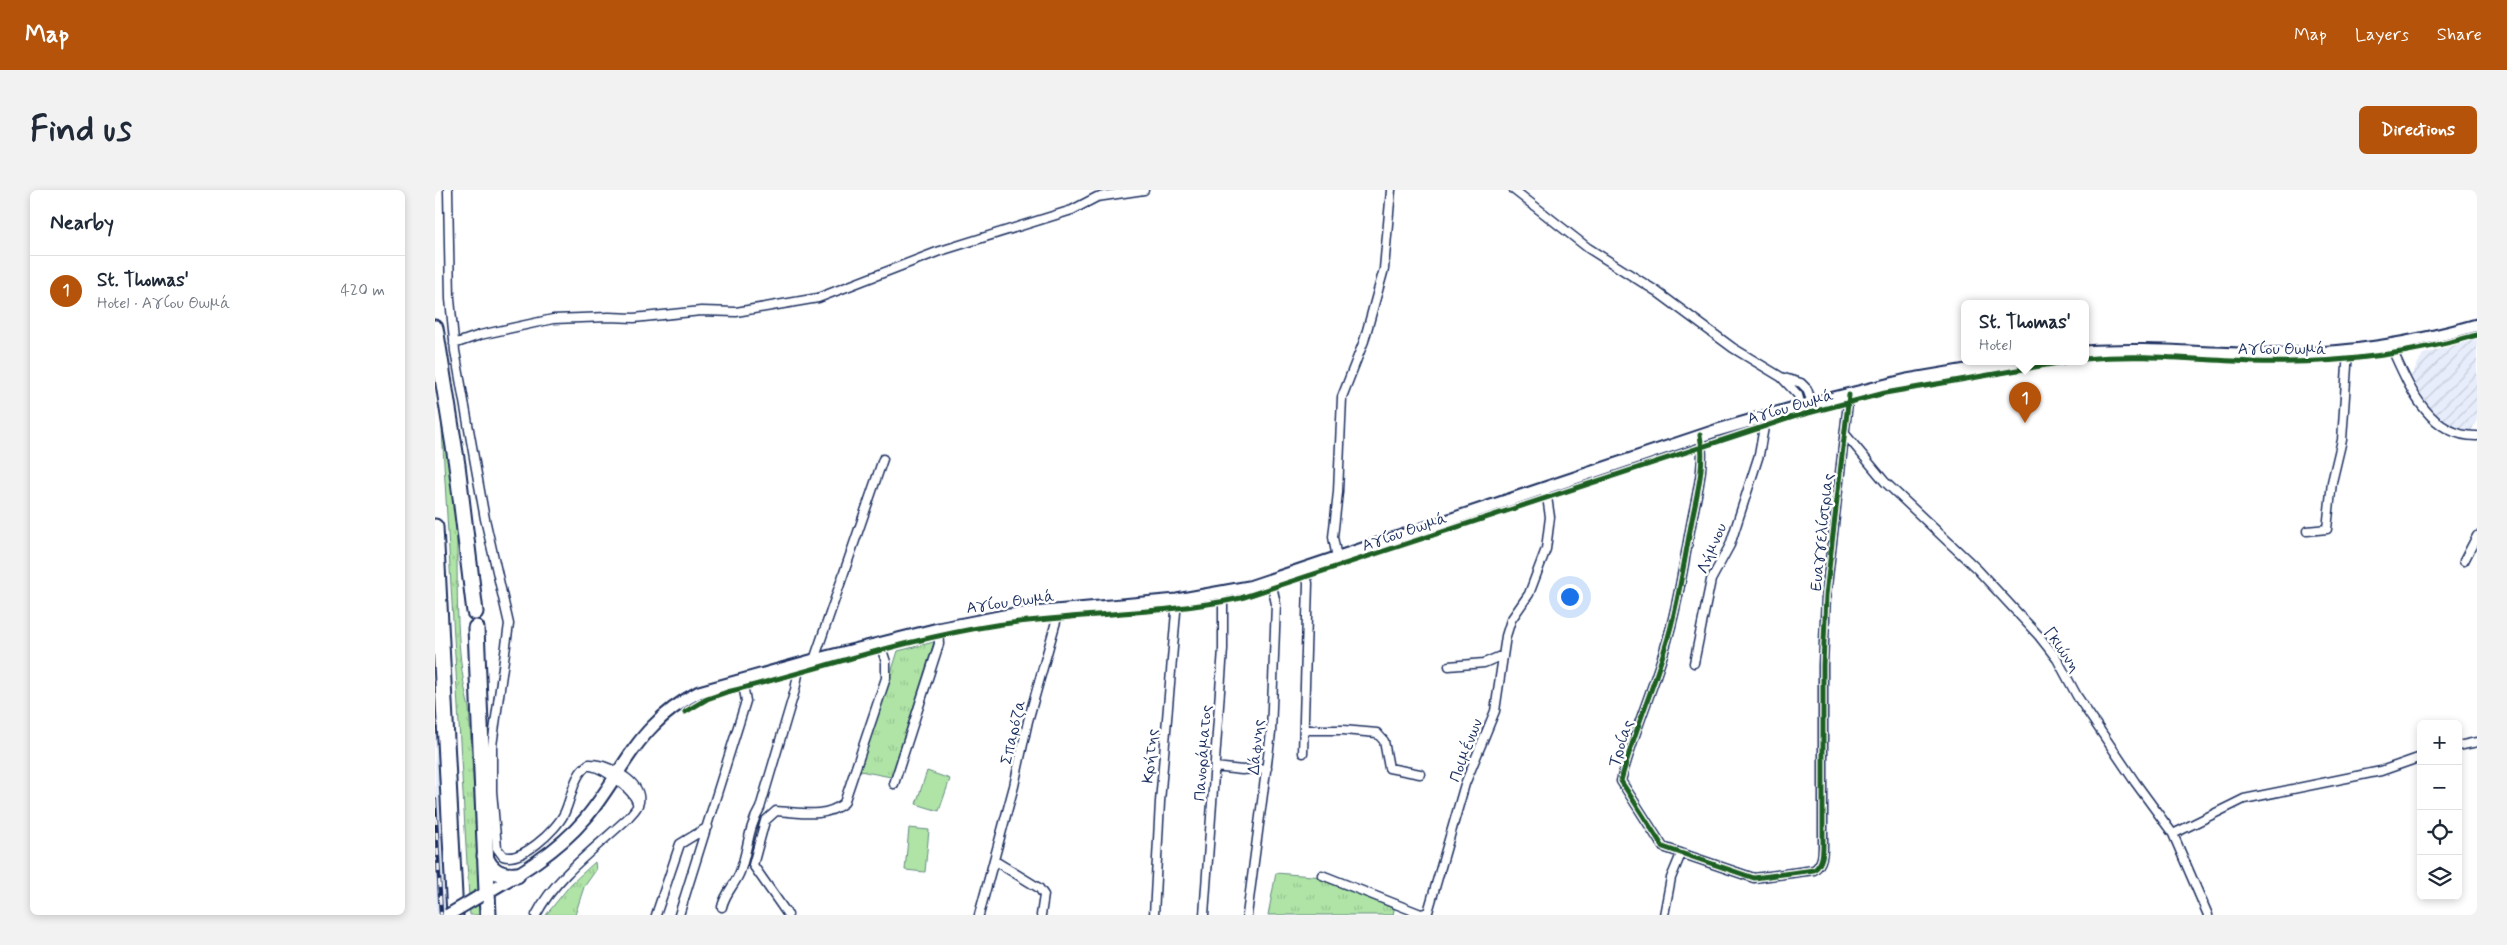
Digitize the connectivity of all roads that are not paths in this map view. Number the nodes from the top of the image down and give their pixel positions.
1 (448, 190) edge
2 (1144, 190) edge
3 (1391, 190) edge
4 (1515, 190) edge
5 (2477, 326) edge
6 (435, 328) edge
7 (454, 344) junction
8 (2391, 346) junction
9 (2348, 351) junction
10 (2089, 352) edge
11 (1996, 365) edge
12 (1849, 394) junction
13 (1807, 404) junction
14 (1766, 416) junction
15 (1700, 435) junction
16 (1846, 435) junction
17 (2477, 436) edge
18 (883, 459) dead end
19 (1543, 490) junction
20 (435, 527) edge
21 (2307, 532) dead end
22 (2477, 536) edge
23 (1337, 558) junction
24 (2465, 561) dead end
25 (1304, 570) junction
26 (1271, 581) junction
27 (1223, 594) junction
28 (1177, 600) junction
29 (1056, 611) junction
30 (475, 612) dead end
31 (476, 628) dead end
32 (937, 629) junction
33 (880, 644) junction
34 (1503, 655) junction
35 (814, 660) junction
36 (1694, 663) dead end
37 (800, 664) junction
38 (1449, 666) dead end
39 (742, 679) junction
40 (1304, 730) junction
41 (2477, 742) edge
42 (2462, 745) edge
43 (1303, 753) dead end
44 (2417, 758) edge
45 (1215, 767) junction
46 (1267, 768) junction
47 (1420, 774) dead end
48 (617, 777) junction
49 (893, 784) dead end
50 (1824, 793) joint
51 (708, 827) junction
52 (2173, 834) junction
53 (1681, 854) junction
54 (485, 855) junction
55 (995, 860) junction
56 (1322, 874) dead end
57 (517, 875) junction
58 (483, 895) junction
59 (722, 907) dead end
60 (448, 915) edge
61 (455, 915) edge
62 (488, 915) edge
63 (536, 915) edge
64 (656, 915) edge
65 (679, 915) edge
66 (788, 915) edge
67 (979, 915) edge
68 (1041, 915) edge
69 (1154, 915) edge
70 (1204, 915) edge
71 (1247, 915) edge
72 (1664, 915) edge
73 (2208, 915) edge

1 - 7 street
2 - 7 street
3 - 23 street
4 - 13 street
5 - 8 main road, Αγίου Θωμά
6 - 30 highway
7 - 48 street
8 - 9 main road, Αγίου Θωμά
8 - 17 street
9 - 10 main road, Αγίου Θωμά
9 - 21 street
11 - 12 main road, Αγίου Θωμά
12 - 13 main road, Αγίου Θωμά
12 - 16 street, Ευαγγελίστριας
13 - 14 main road, Αγίου Θωμά
14 - 15 main road, Αγίου Θωμά
14 - 36 street, Λήμνου
15 - 19 main road, Αγίου Θωμά
15 - 53 street, Τροίας
16 - 50 street, Ευαγγελίστριας
16 - 52 street, Γκιώνη
18 - 35 street
19 - 23 main road, Αγίου Θωμά
19 - 34 street, Ποιμένων
20 - 61 highway
22 - 24 street
23 - 25 main road, Αγίου Θωμά
25 - 26 main road, Αγίου Θωμά
25 - 40 street
26 - 27 main road, Αγίου Θωμά
26 - 46 street, Δάφνης
27 - 28 main road, Αγίου Θωμά
27 - 45 street, Πανοράματος
28 - 29 main road, Αγίου Θωμά
28 - 69 street, Κρήτης
29 - 32 main road, Αγίου Θωμά
29 - 55 street, Σπαρόζα
31 - 54 highway
32 - 33 main road, Αγίου Θωμά
32 - 49 street
33 - 35 main road, Αγίου Θωμά
33 - 66 street
34 - 38 street
34 - 56 street, Ποιμένων
35 - 37 main road, Αγίου Θωμά
37 - 39 main road, Αγίου Θωμά
37 - 59 street
39 - 48 main road, Αγίου Θωμά
39 - 51 street
40 - 43 street
40 - 47 street
41 - 42 street
44 - 52 street
45 - 46 street
45 - 70 street, Πανοράματος
46 - 71 street, Δάφνης
48 - 57 main road, Αγίου Θωμά
48 - 63 street
50 - 53 street, Τροίας
51 - 64 street
51 - 65 street
52 - 73 street, Γκιώνη
53 - 72 street
54 - 57 highway
54 - 58 highway
55 - 67 street, Σπαρόζα
55 - 68 street
57 - 58 main road, Αγίου Θωμά
58 - 60 main road, Αγίου Θωμά, bridge
58 - 62 highway

